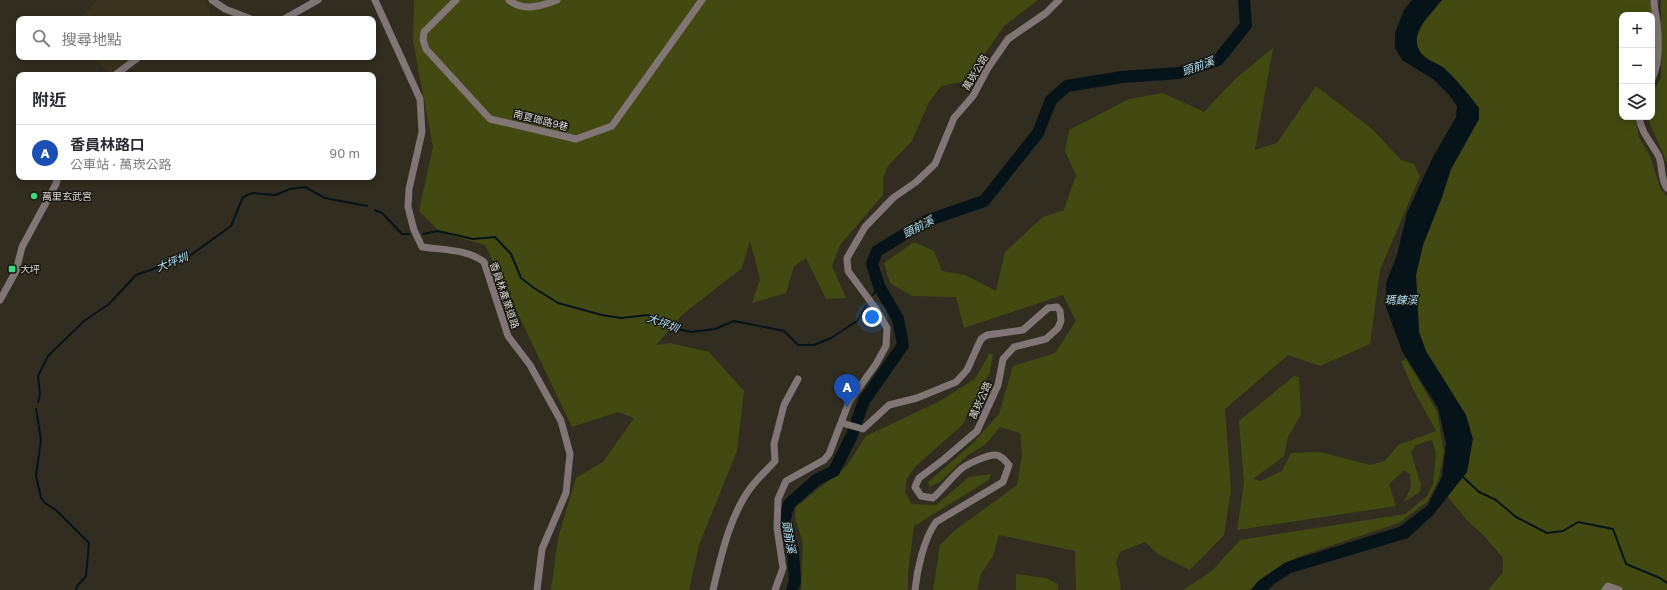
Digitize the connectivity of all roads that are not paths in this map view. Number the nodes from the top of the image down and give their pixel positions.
1 (212, 0) edge
2 (318, 0) edge
3 (376, 0) edge
4 (456, 0) edge
5 (509, 0) edge
6 (557, 0) edge
7 (702, 0) edge
8 (1059, 0) edge
9 (1654, 0) edge
10 (243, 16) edge
11 (289, 16) edge
12 (135, 60) edge
13 (119, 72) edge
14 (1655, 73) edge
15 (1640, 120) edge
16 (57, 180) edge
17 (1667, 188) edge
18 (0, 300) edge
19 (798, 379) dead end
20 (842, 423) junction
21 (537, 590) edge
22 (712, 590) edge
23 (775, 590) edge
24 (915, 590) edge
25 (1605, 590) edge
26 (1619, 590) edge

1 - 10 street
2 - 11 street
3 - 21 street, 香員林產業道路
4 - 7 street, 南夏瑯路9巷
5 - 6 street
8 - 20 street, 萬崁公路
9 - 14 street
12 - 13 street
15 - 17 street
16 - 18 street
19 - 22 street
20 - 23 street
20 - 24 street, 萬崁公路
25 - 26 street

